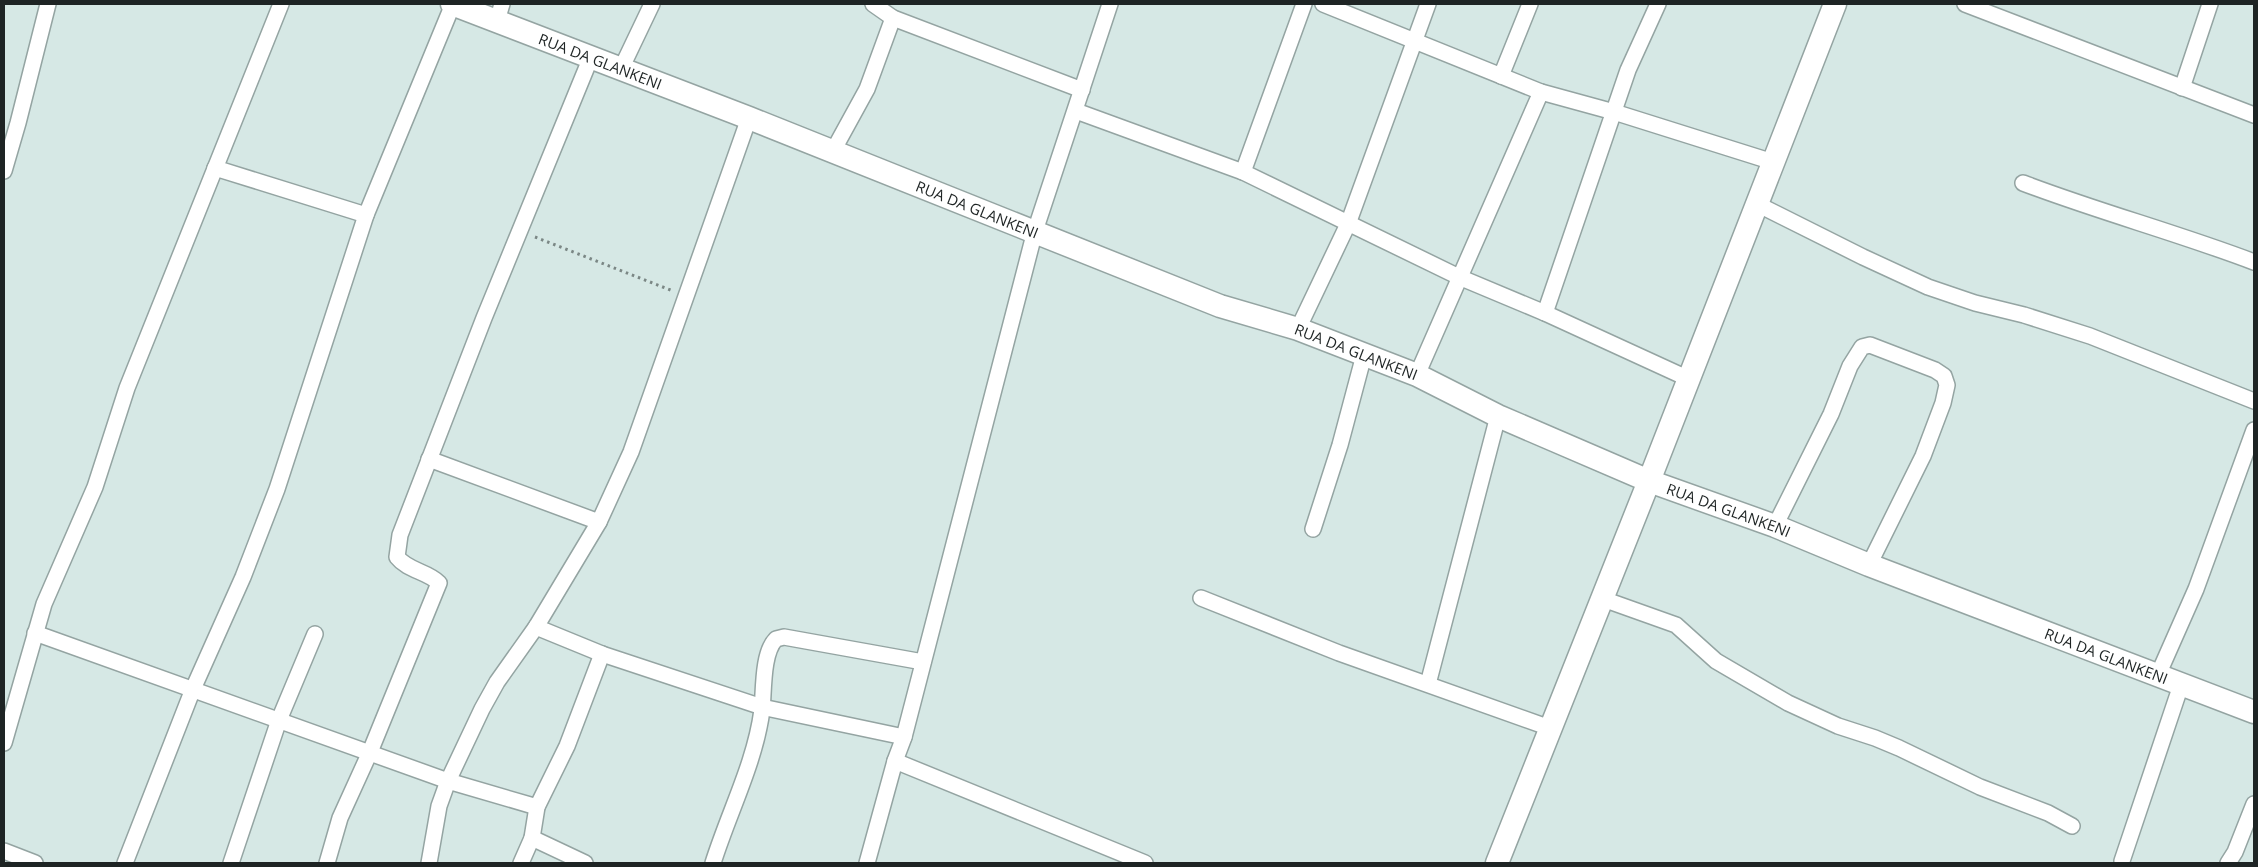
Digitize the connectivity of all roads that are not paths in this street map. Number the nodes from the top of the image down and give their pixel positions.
1 (48, 4) edge
2 (281, 4) edge
3 (453, 4) edge
4 (652, 4) edge
5 (873, 4) edge
6 (1110, 4) edge
7 (1304, 4) edge
8 (1323, 4) edge
9 (1428, 4) edge
10 (1530, 4) edge
11 (1658, 4) edge
12 (1835, 4) edge
13 (1965, 4) edge
14 (2210, 4) edge
15 (499, 12) edge
16 (893, 18) junction
17 (1414, 40) junction
18 (591, 57) junction
19 (621, 69) junction
20 (1501, 76) junction
21 (2182, 88) junction
22 (1082, 90) junction
23 (1540, 92) junction
24 (1076, 111) junction
25 (1614, 112) junction
26 (2254, 116) edge
27 (749, 118) junction
28 (833, 151) junction
29 (1773, 162) junction
30 (215, 168) junction
31 (4, 171) edge
32 (1243, 172) junction
33 (2023, 183) dead end
34 (1757, 204) junction
35 (366, 215) junction
36 (1348, 224) junction
37 (1035, 232) junction
38 (2254, 262) edge
39 (1459, 277) junction
40 (1545, 313) junction
41 (1298, 329) junction
42 (1364, 355) junction
43 (1416, 375) junction
44 (1689, 379) junction
45 (2254, 401) edge
46 (1498, 416) junction
47 (2254, 430) edge
48 (429, 459) junction
49 (1649, 481) junction
50 (599, 522) junction
51 (1775, 526) junction
52 (1313, 529) dead end
53 (1869, 565) junction
54 (1201, 598) dead end
55 (1602, 599) junction
56 (536, 627) junction
57 (35, 633) junction
58 (315, 634) dead end
59 (602, 654) junction
60 (923, 662) junction
61 (2158, 675) junction
62 (1428, 684) junction
63 (2181, 684) junction
64 (193, 690) junction
65 (762, 708) junction
66 (2254, 712) edge
67 (279, 720) junction
68 (1550, 728) junction
69 (904, 737) junction
70 (4, 743) edge
71 (370, 752) junction
72 (895, 761) junction
73 (448, 781) junction
74 (2254, 804) edge
75 (537, 807) junction
76 (2072, 826) dead end
77 (532, 838) junction
78 (4, 851) edge
79 (2122, 861) dead end
80 (35, 863) edge
81 (125, 863) edge
82 (231, 863) edge
83 (327, 863) edge
84 (429, 863) edge
85 (522, 863) edge
86 (585, 863) edge
87 (713, 863) edge
88 (867, 863) edge
89 (1145, 863) edge
90 (1497, 863) edge
91 (2228, 863) edge

1 - 31 street
2 - 30 street
3 - 15 street, RUA DA GLANKENI
3 - 35 street
4 - 19 street
5 - 16 street
6 - 22 street
7 - 32 street
8 - 17 street
9 - 17 street
10 - 20 street
11 - 25 street
12 - 29 street
13 - 21 street
14 - 21 street
15 - 18 street, RUA DA GLANKENI
16 - 22 street
16 - 28 street
17 - 20 street
17 - 36 street
18 - 19 street, RUA DA GLANKENI
18 - 48 street
19 - 27 street, RUA DA GLANKENI
20 - 23 street
21 - 26 street
22 - 24 street
23 - 25 street
23 - 39 street
24 - 32 street
24 - 37 street
25 - 29 street
25 - 40 street
27 - 28 street, RUA DA GLANKENI
27 - 50 street
28 - 37 street, RUA DA GLANKENI
29 - 34 street
30 - 35 street
30 - 57 street
32 - 36 street
33 - 38 street
34 - 44 street
34 - 45 street
35 - 64 street
36 - 39 street
36 - 41 street
37 - 41 street, RUA DA GLANKENI
37 - 60 street
39 - 40 street
39 - 43 street
40 - 44 street
41 - 42 street, RUA DA GLANKENI
42 - 43 street, RUA DA GLANKENI
42 - 52 street
43 - 46 street, RUA DA GLANKENI
44 - 49 street
46 - 49 street, RUA DA GLANKENI
46 - 62 street
47 - 61 street
48 - 50 street
48 - 71 street
49 - 51 street, RUA DA GLANKENI
49 - 55 street
50 - 56 street
51 - 53 street, RUA DA GLANKENI
51 - 53 street
53 - 61 street, RUA DA GLANKENI
54 - 62 street
55 - 68 street
55 - 76 street
56 - 59 street
56 - 73 street
57 - 64 street
57 - 70 street
58 - 67 street
59 - 65 street
59 - 75 street
60 - 65 street
60 - 69 street
61 - 63 street, RUA DA GLANKENI
62 - 68 street
63 - 66 street, RUA DA GLANKENI
63 - 79 street
64 - 67 street
64 - 81 street
65 - 69 street
65 - 87 street
67 - 71 street
67 - 82 street
68 - 90 street
69 - 72 street
71 - 73 street
71 - 83 street
72 - 88 street
72 - 89 street
73 - 75 street
73 - 84 street
74 - 91 street
75 - 77 street
77 - 85 street
77 - 86 street
78 - 80 street

